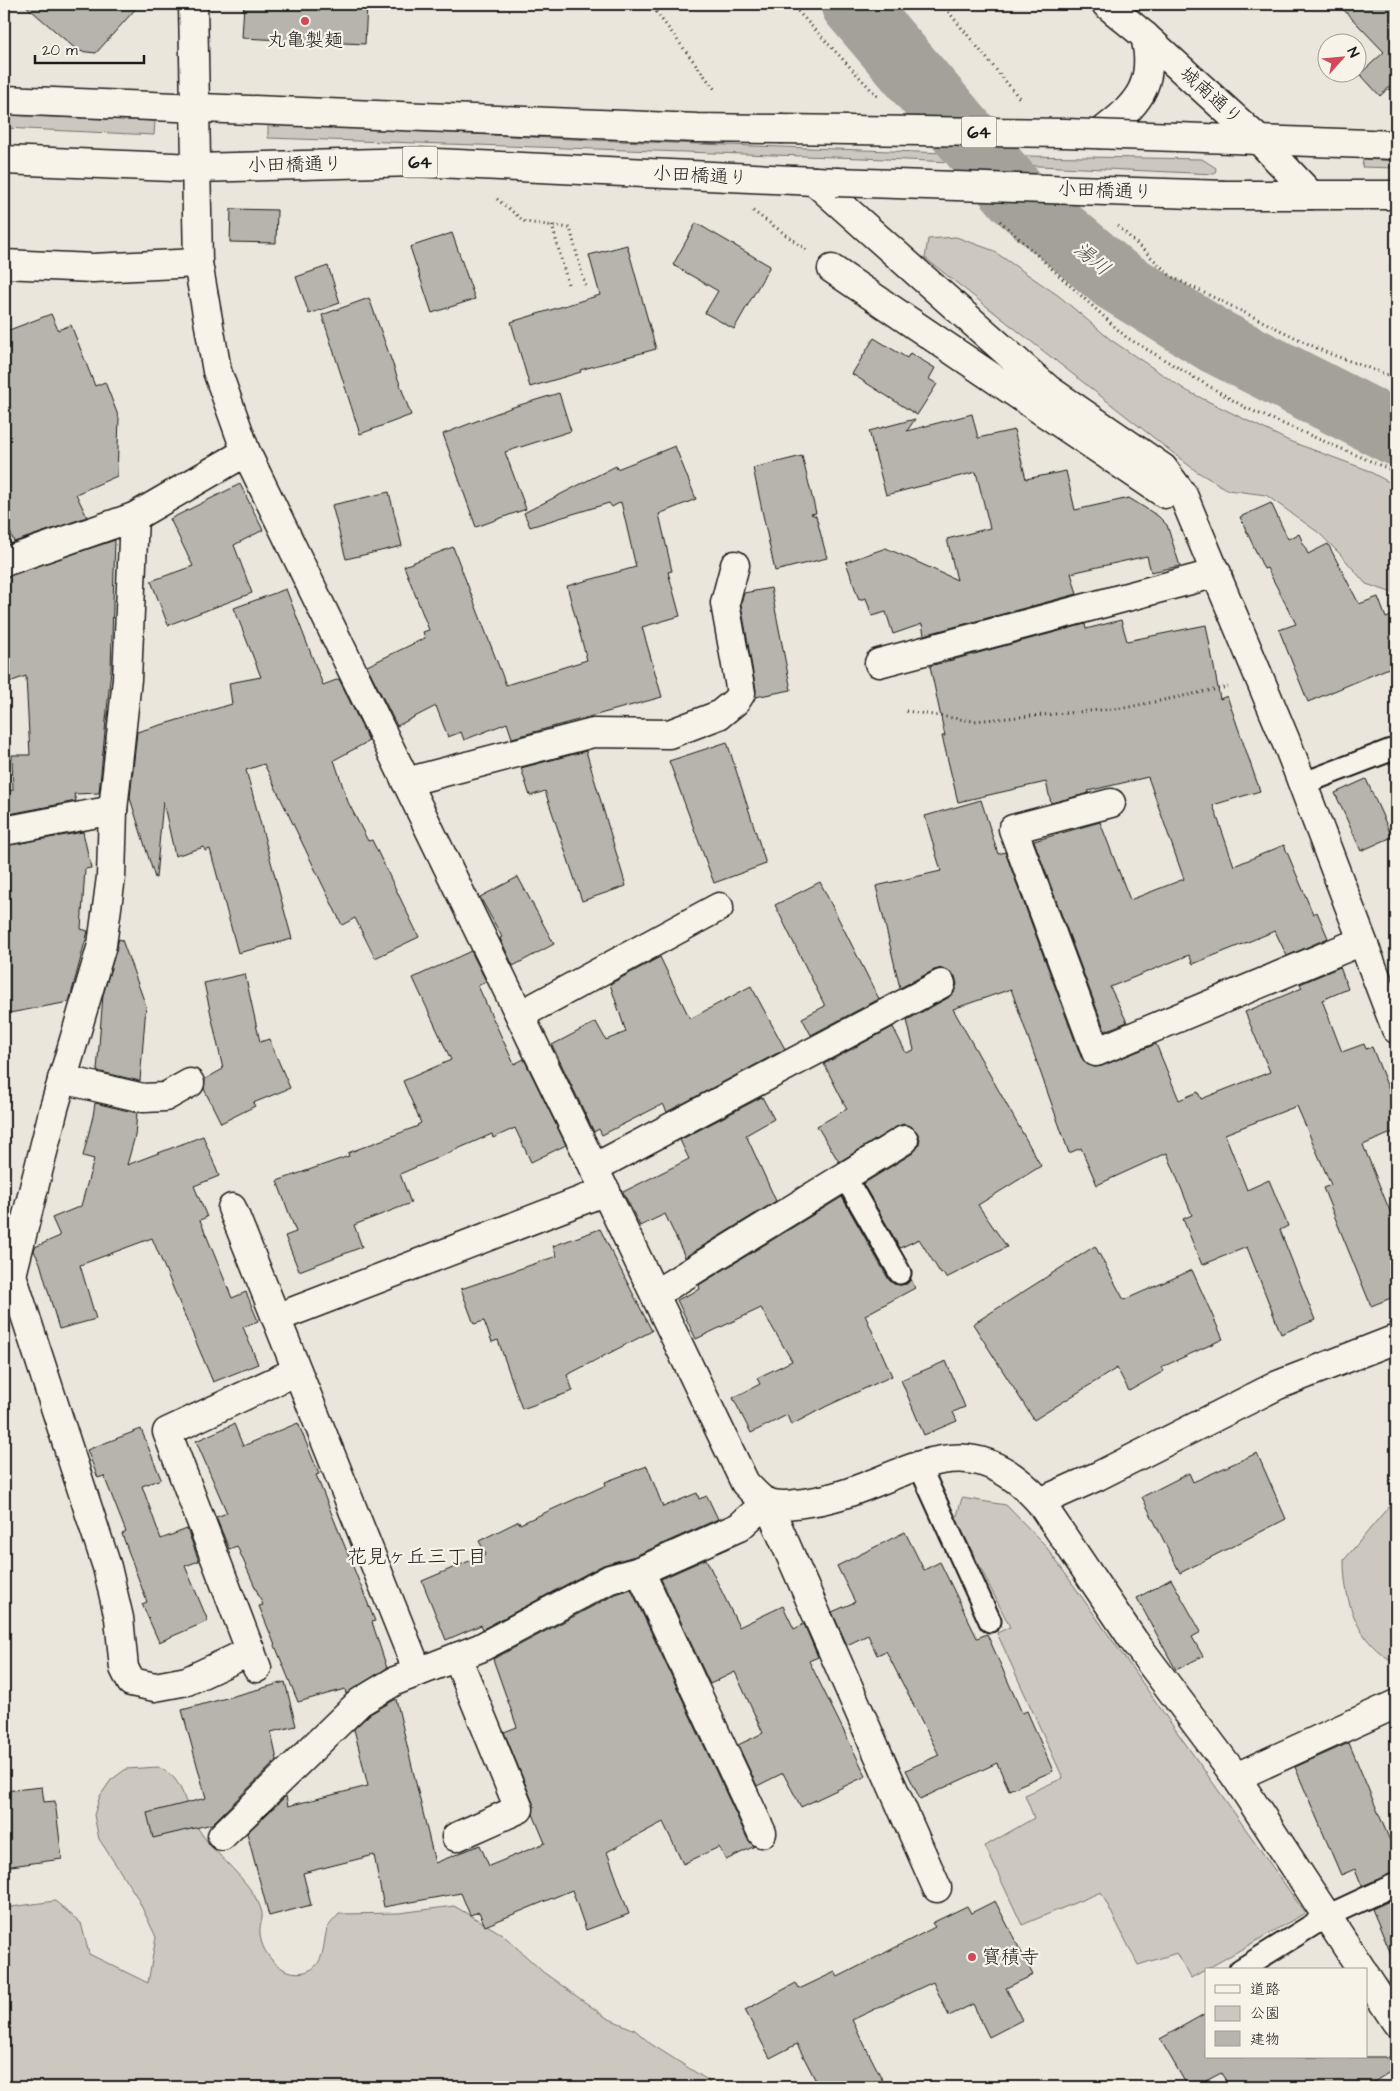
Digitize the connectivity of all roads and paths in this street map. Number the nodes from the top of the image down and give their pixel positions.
1 (193, 4) edge
2 (650, 4) edge
3 (791, 4) edge
4 (1106, 4) edge
5 (1145, 36) junction
6 (716, 91) dead end
7 (878, 98) dead end
8 (4, 100) edge
9 (194, 106) junction
10 (1099, 134) junction
11 (1259, 140) junction
12 (1396, 145) edge
13 (4, 160) edge
14 (196, 168) junction
15 (825, 182) junction
16 (492, 194) dead end
17 (1311, 195) junction
18 (1396, 195) edge
19 (750, 209) dead end
20 (995, 217) dead end
21 (552, 226) junction
22 (198, 263) junction
23 (4, 264) edge
24 (832, 269) joint
25 (568, 284) dead end
26 (585, 284) dead end
27 (246, 452) junction
28 (1396, 472) edge
29 (1175, 486) junction
30 (134, 517) junction
31 (4, 562) edge
32 (736, 564) dead end
33 (1217, 573) junction
34 (879, 663) dead end
35 (1260, 681) junction
36 (906, 711) dead end
37 (1391, 750) dead end
38 (406, 782) junction
39 (1302, 784) junction
40 (1111, 803) dead end
41 (113, 810) junction
42 (4, 831) edge
43 (719, 907) dead end
44 (1362, 941) junction
45 (941, 984) dead end
46 (520, 1016) junction
47 (1396, 1029) edge
48 (62, 1078) junction
49 (190, 1083) dead end
50 (904, 1140) dead end
51 (845, 1177) junction
52 (600, 1180) junction
53 (232, 1208) dead end
54 (900, 1273) dead end
55 (8, 1276) edge
56 (656, 1294) junction
57 (276, 1318) junction
58 (1396, 1339) edge
59 (297, 1371) junction
60 (919, 1465) junction
61 (767, 1502) junction
62 (1040, 1502) junction
63 (640, 1571) junction
64 (990, 1621) dead end
65 (457, 1657) junction
66 (418, 1672) junction
67 (1396, 1704) edge
68 (1236, 1777) junction
69 (762, 1833) dead end
70 (222, 1836) dead end
71 (456, 1837) dead end
72 (1396, 1884) edge
73 (937, 1888) dead end
74 (1327, 1916) junction
75 (1243, 1968) edge
76 (1361, 1968) edge
77 (1368, 1979) edge
78 (1396, 2022) edge

1 - 9 street
2 - 6 path
3 - 7 path
4 - 5 street, 城南通り
5 - 10 street
5 - 11 street, 城南通り
8 - 9 street, 64
9 - 10 street, 64, bridge
9 - 14 street
10 - 11 street, 64, bridge
11 - 12 street, 64
11 - 17 street, 城南通り
13 - 14 street, 小田橋通り / 64
14 - 15 street, 小田橋通り / 64
14 - 22 street
15 - 17 street, 小田橋通り / 64, bridge
15 - 29 street
16 - 21 path
17 - 18 street, 小田橋通り / 64
19 - 24 path
20 - 28 path
21 - 25 path
21 - 26 path
22 - 23 street
22 - 27 street
24 - 29 street
27 - 30 street
27 - 38 street
29 - 33 street
30 - 31 street
30 - 41 street
32 - 38 street
33 - 34 street
33 - 35 street
35 - 36 path
35 - 39 street
37 - 39 lane
38 - 46 street
39 - 44 street
40 - 44 street
41 - 42 street
41 - 48 street
43 - 46 street
44 - 47 street
45 - 52 street
46 - 52 street
48 - 49 street
48 - 55 street
50 - 51 street
51 - 54 lane
51 - 56 street
52 - 56 street
52 - 57 street
53 - 57 street
55 - 59 street
56 - 61 street
57 - 59 street
58 - 62 street
59 - 66 street
60 - 61 street
60 - 62 street
60 - 64 lane
61 - 63 street
61 - 73 street
62 - 68 street
63 - 65 street
63 - 69 street
65 - 66 street
65 - 71 street
66 - 70 street
67 - 68 street
68 - 74 street
72 - 74 lane
74 - 75 lane
74 - 76 street
77 - 78 street

